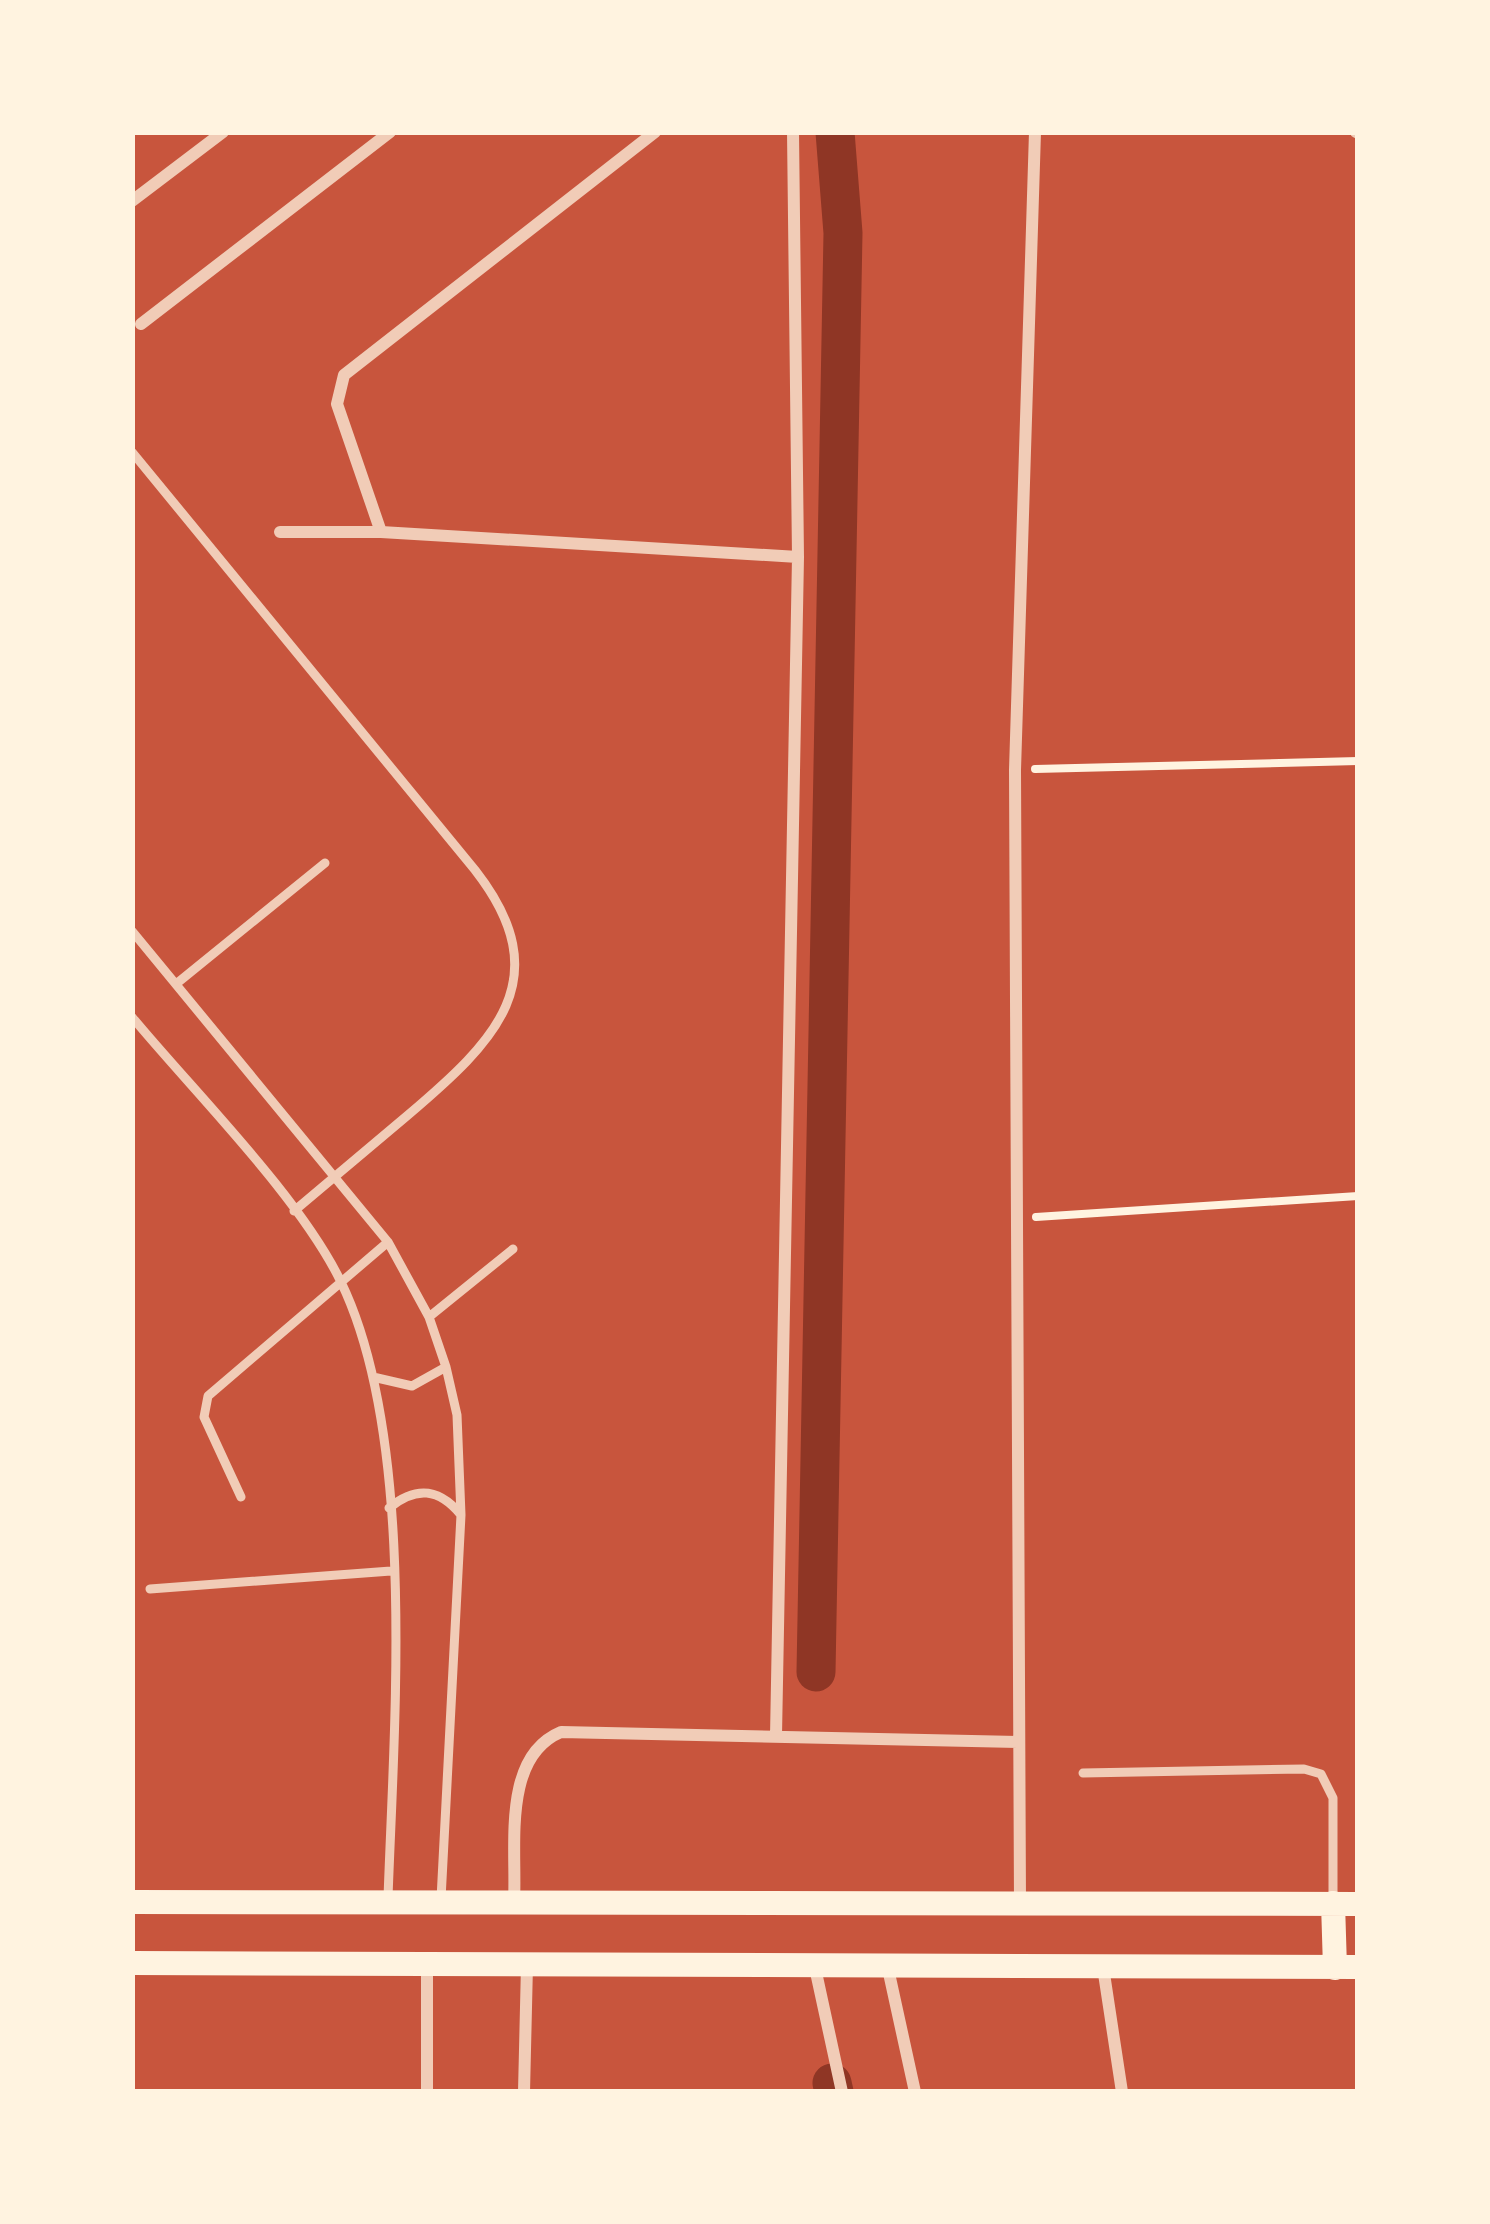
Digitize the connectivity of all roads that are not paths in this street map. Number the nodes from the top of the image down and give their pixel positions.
1 (223, 132) edge
2 (390, 132) edge
3 (655, 132) edge
4 (793, 132) edge
5 (1035, 132) edge
6 (132, 201) edge
7 (141, 324) dead end
8 (132, 452) edge
9 (280, 532) dead end
10 (381, 532) junction
11 (798, 557) junction
12 (326, 863) dead end
13 (132, 931) edge
14 (176, 984) junction
15 (134, 1024) edge
16 (334, 1177) junction
17 (294, 1211) junction
18 (388, 1242) junction
19 (513, 1249) dead end
20 (341, 1281) junction
21 (429, 1317) junction
22 (446, 1367) junction
23 (373, 1376) junction
24 (242, 1497) dead end
25 (389, 1508) junction
26 (461, 1515) junction
27 (391, 1571) junction
28 (150, 1589) dead end
29 (776, 1736) junction
30 (1019, 1742) junction
31 (1083, 1774) dead end
32 (132, 1902) edge
33 (1346, 1904) edge
34 (388, 1905) junction
35 (441, 1905) junction
36 (514, 1905) junction
37 (1020, 1906) junction
38 (814, 1962) junction
39 (132, 1963) edge
40 (887, 1963) junction
41 (527, 1965) junction
42 (1103, 1965) junction
43 (428, 1966) junction
44 (1347, 1967) edge
45 (427, 2092) edge
46 (524, 2092) edge
47 (842, 2092) edge
48 (915, 2092) edge
49 (1122, 2092) edge

1 - 6 street
2 - 7 street
3 - 10 street
4 - 11 street
5 - 30 street
8 - 16 lane
9 - 10 street
10 - 11 street
11 - 29 street
12 - 14 lane
13 - 14 lane
14 - 16 lane
15 - 17 lane
16 - 17 lane
16 - 18 lane
17 - 20 lane
18 - 20 lane
18 - 21 lane
19 - 21 lane
20 - 23 lane
20 - 24 lane
21 - 22 lane
22 - 23 lane
22 - 26 lane
23 - 25 lane
25 - 26 lane
25 - 27 lane
26 - 35 lane
27 - 28 lane
27 - 34 lane
29 - 30 street
29 - 36 street
30 - 37 street
31 - 33 lane
32 - 34 main road
33 - 37 main road
33 - 44 main road
34 - 35 main road
35 - 36 main road
36 - 37 main road
38 - 40 main road
38 - 41 main road
38 - 47 street
39 - 43 main road
40 - 42 main road
40 - 48 street
41 - 43 main road
41 - 46 street
42 - 44 main road
42 - 49 street
43 - 45 street

